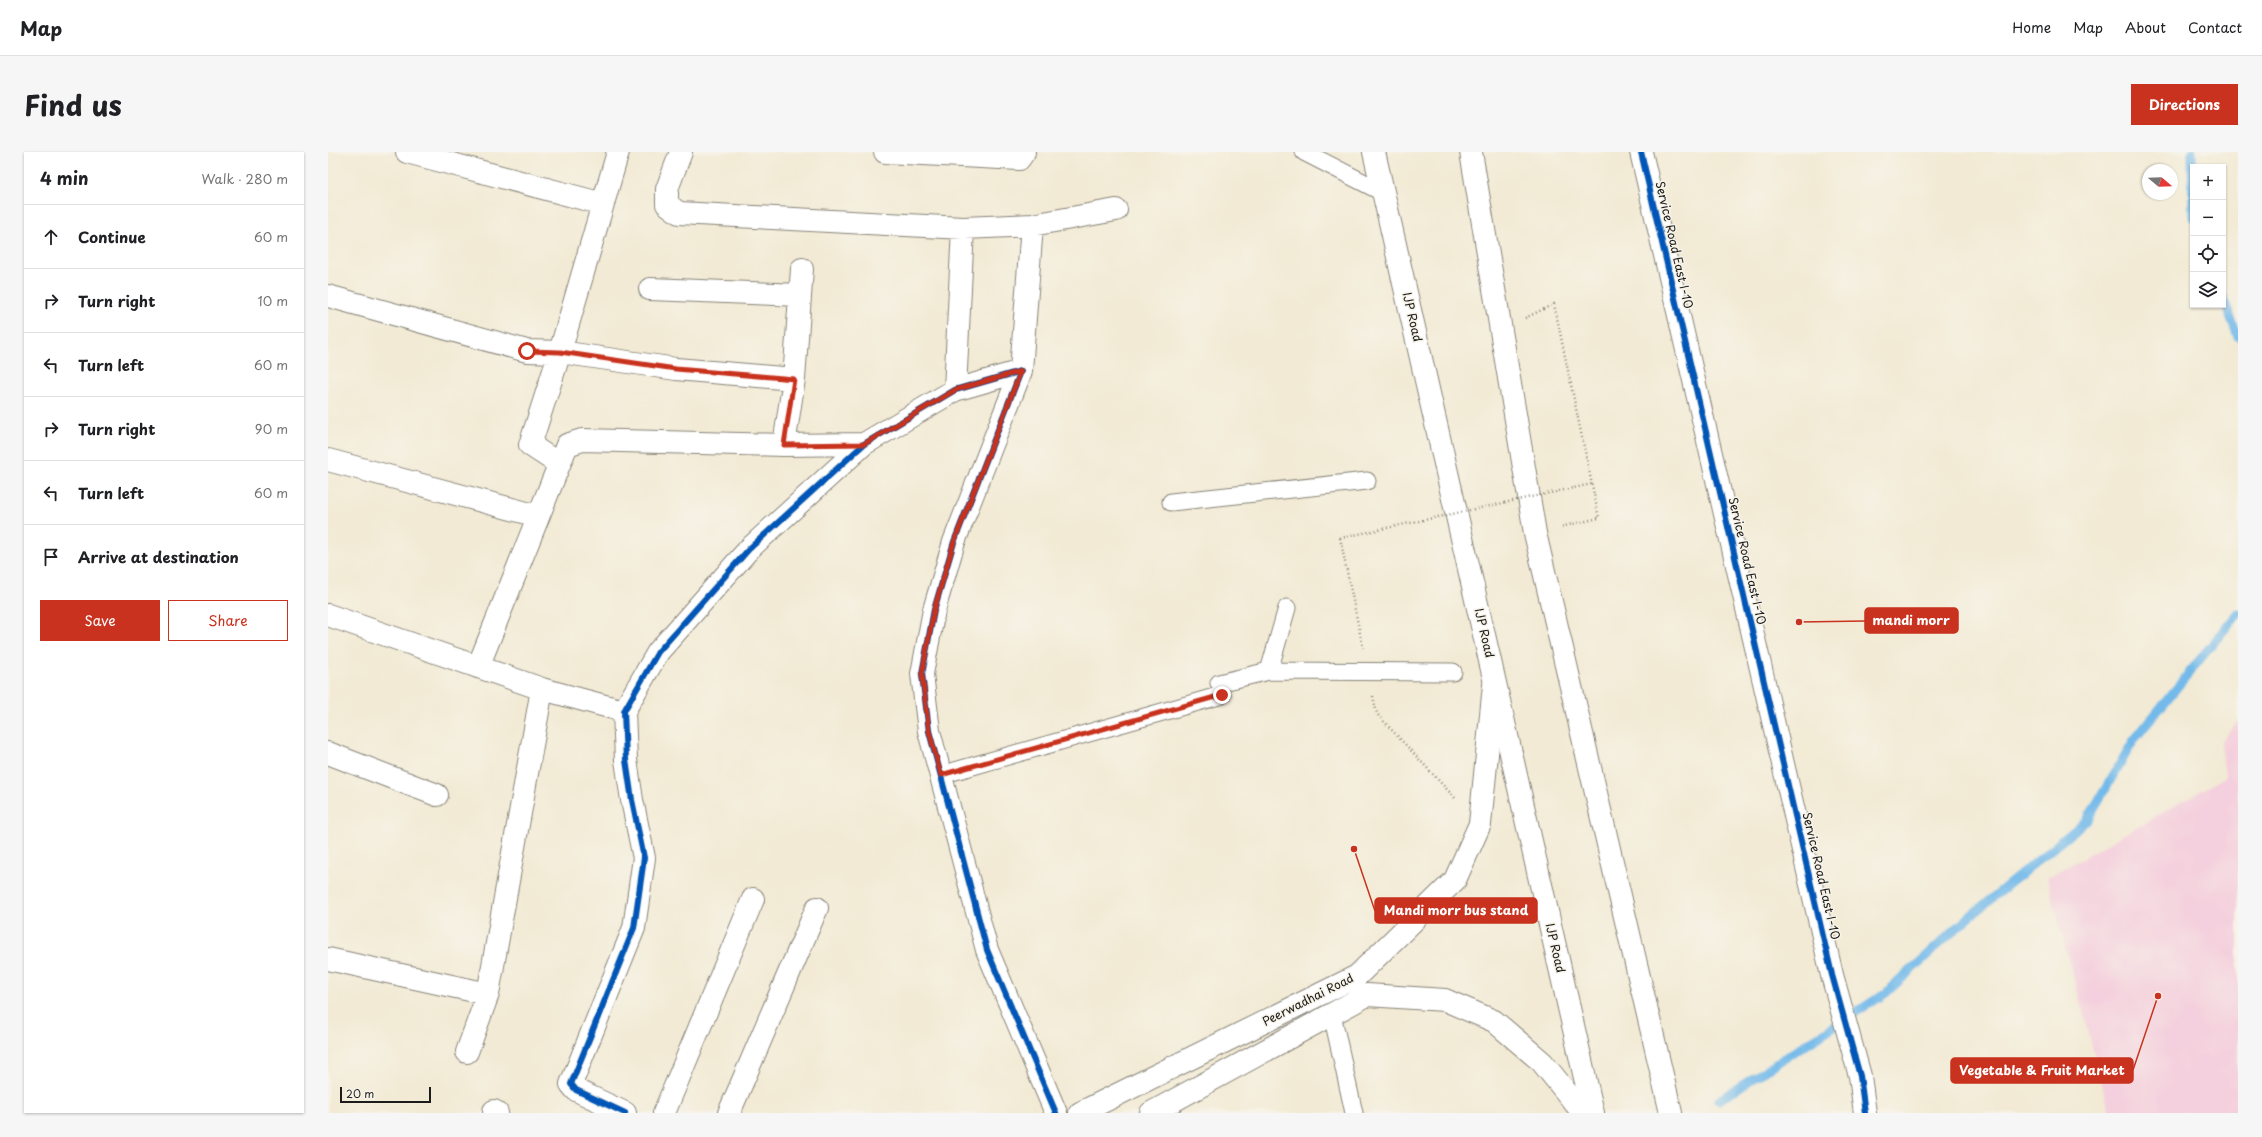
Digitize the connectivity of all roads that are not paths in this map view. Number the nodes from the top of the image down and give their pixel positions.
1 (407, 152) edge
2 (618, 152) edge
3 (681, 152) edge
4 (885, 152) edge
5 (1024, 152) edge
6 (1304, 152) edge
7 (1374, 152) edge
8 (1471, 152) edge
9 (1641, 152) edge
10 (1384, 193) junction
11 (604, 204) junction
12 (1116, 210) dead end
13 (1032, 226) junction
14 (963, 228) junction
15 (802, 269) dead end
16 (650, 289) dead end
17 (800, 295) junction
18 (328, 296) edge
19 (560, 352) junction
20 (1021, 371) junction
21 (794, 379) junction
22 (955, 390) junction
23 (864, 444) junction
24 (784, 445) junction
25 (328, 460) edge
26 (559, 464) junction
27 (1367, 481) dead end
28 (1171, 502) dead end
29 (538, 516) junction
30 (1287, 608) dead end
31 (328, 615) edge
32 (478, 667) junction
33 (1270, 672) junction
34 (1453, 672) dead end
35 (1494, 679) junction
36 (542, 689) junction
37 (624, 711) junction
38 (328, 753) edge
39 (941, 775) junction
40 (437, 795) dead end
41 (753, 899) dead end
42 (817, 908) dead end
43 (328, 959) edge
44 (488, 994) junction
45 (1332, 1014) junction
46 (467, 1052) dead end
47 (625, 1113) edge
48 (664, 1113) edge
49 (729, 1113) edge
50 (1056, 1113) edge
51 (1080, 1113) edge
52 (1150, 1113) edge
53 (1354, 1113) edge
54 (1582, 1113) edge
55 (1593, 1113) edge
56 (1671, 1113) edge
57 (1865, 1113) edge

1 - 11 main road
2 - 11 main road
3 - 14 main road
4 - 5 main road
6 - 10 lane
7 - 10 main road, IJP Road
8 - 56 main road
9 - 57 main road, Service Road East I-10
10 - 35 main road, IJP Road
11 - 19 main road
12 - 13 main road
13 - 14 main road
13 - 20 main road
14 - 22 main road
15 - 17 main road
16 - 17 main road
17 - 21 main road
18 - 19 main road
19 - 21 main road
19 - 26 main road
20 - 22 main road
20 - 39 main road
21 - 24 main road
22 - 23 main road
23 - 24 main road
23 - 37 main road
24 - 26 main road
25 - 29 main road
26 - 29 main road
27 - 28 lane
29 - 32 main road
30 - 33 lane
31 - 32 main road
32 - 36 main road
33 - 34 lane
33 - 39 lane
35 - 51 main road, Peerwadhai Road
35 - 55 main road, IJP Road
36 - 37 main road
36 - 44 main road
37 - 47 main road
38 - 40 main road
39 - 50 main road
41 - 48 main road
42 - 49 main road
43 - 44 main road
44 - 46 main road
45 - 52 main road
45 - 53 lane
45 - 54 main road

